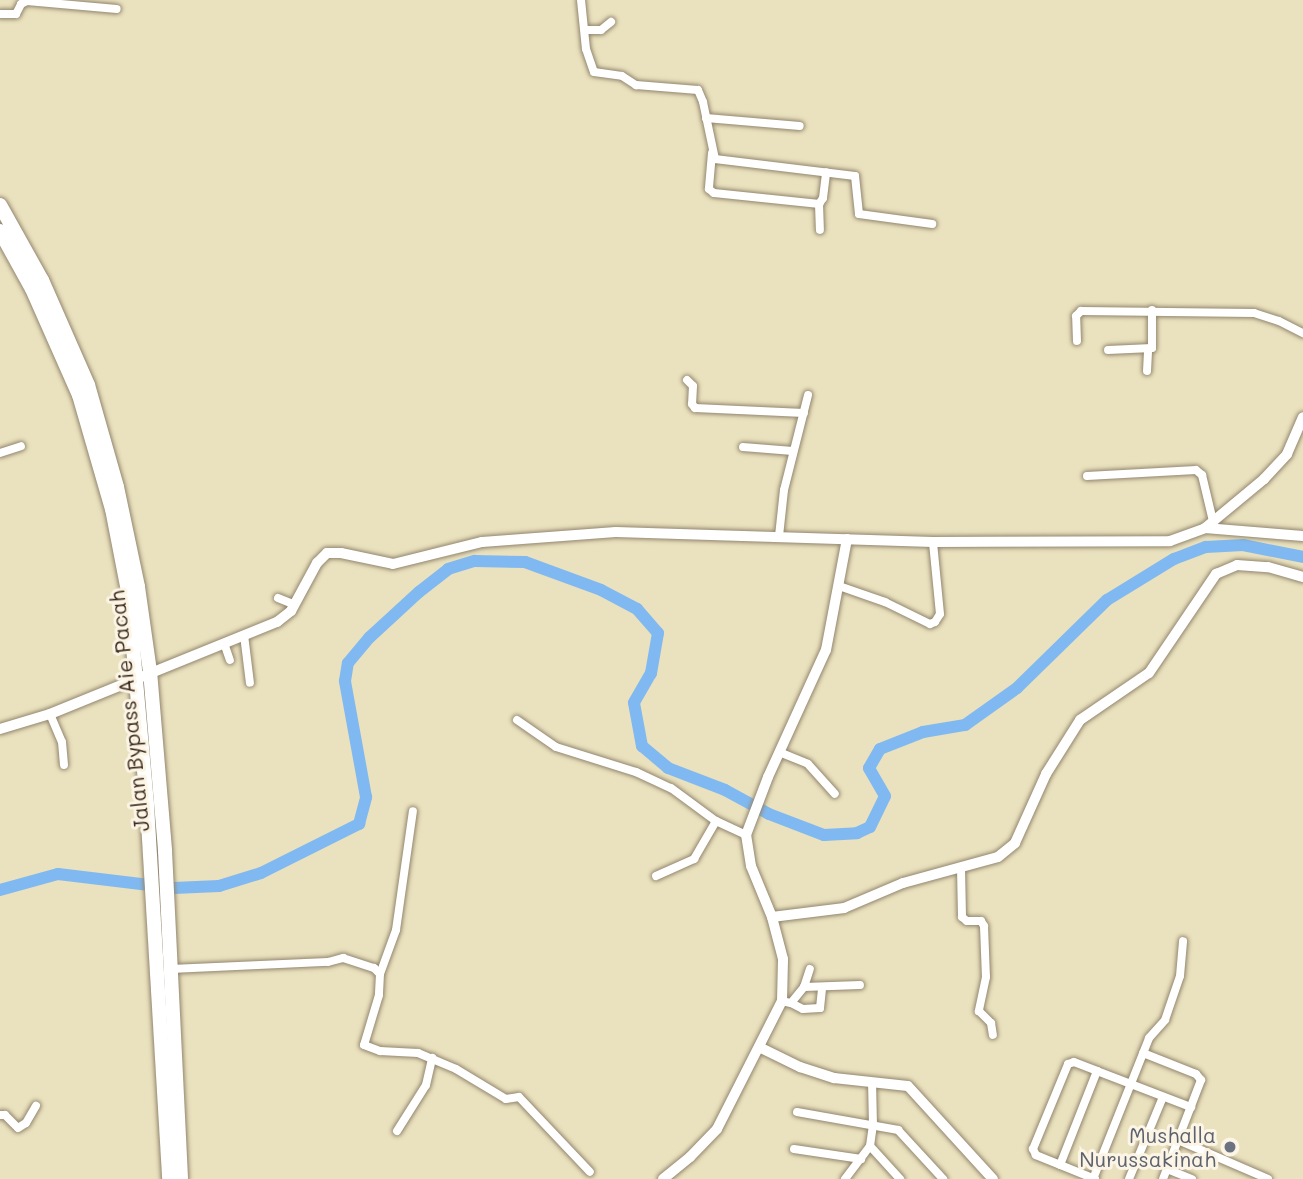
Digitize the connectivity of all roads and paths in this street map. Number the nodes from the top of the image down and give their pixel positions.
1 (581, 0) edge
2 (117, 9) dead end
3 (0, 14) edge
4 (611, 22) dead end
5 (584, 30) junction
6 (706, 118) junction
7 (800, 126) dead end
8 (712, 153) junction
9 (826, 172) junction
10 (819, 204) junction
11 (2, 210) edge
12 (932, 224) dead end
13 (820, 230) dead end
14 (0, 231) edge
15 (1152, 310) junction
16 (1303, 333) edge
17 (1077, 341) dead end
18 (1148, 349) junction
19 (1108, 350) dead end
20 (1147, 371) dead end
21 (687, 380) dead end
22 (808, 395) dead end
23 (804, 413) junction
24 (1303, 417) edge
25 (21, 446) dead end
26 (744, 447) dead end
27 (793, 451) junction
28 (0, 453) edge
29 (1087, 476) dead end
30 (1209, 525) junction
31 (779, 536) junction
32 (1303, 536) edge
33 (848, 539) junction
34 (933, 542) junction
35 (1303, 577) edge
36 (839, 586) junction
37 (278, 598) dead end
38 (295, 605) junction
39 (244, 635) junction
40 (224, 643) junction
41 (230, 660) dead end
42 (144, 673) junction
43 (250, 683) dead end
44 (50, 713) junction
45 (517, 720) dead end
46 (0, 729) edge
47 (779, 752) junction
48 (64, 765) dead end
49 (835, 794) dead end
50 (413, 811) dead end
51 (716, 821) junction
52 (746, 835) junction
53 (157, 852) junction
54 (961, 868) junction
55 (656, 876) dead end
56 (772, 917) junction
57 (1183, 941) dead end
58 (171, 969) junction
59 (810, 969) dead end
60 (380, 974) junction
61 (860, 985) dead end
62 (804, 988) junction
63 (822, 988) junction
64 (786, 1002) junction
65 (993, 1035) dead end
66 (760, 1047) junction
67 (1143, 1053) junction
68 (432, 1058) junction
69 (1097, 1071) junction
70 (872, 1082) junction
71 (1130, 1084) junction
72 (1163, 1097) junction
73 (36, 1106) dead end
74 (1191, 1107) junction
75 (797, 1112) dead end
76 (0, 1115) edge
77 (873, 1125) junction
78 (397, 1131) dead end
79 (1178, 1140) junction
80 (870, 1146) junction
81 (794, 1149) dead end
82 (861, 1159) junction
83 (1060, 1165) junction
84 (1167, 1169) junction
85 (590, 1172) dead end
86 (850, 1177) edge
87 (169, 1179) edge
88 (181, 1179) edge
89 (663, 1179) edge
90 (900, 1179) edge
91 (943, 1179) edge
92 (993, 1179) edge
93 (1094, 1179) edge
94 (1129, 1179) edge
95 (1163, 1179) edge
96 (1192, 1179) edge
97 (1268, 1179) edge

1 - 5 street
2 - 3 street
4 - 5 street
5 - 6 street
6 - 7 street
6 - 8 street
8 - 9 street
8 - 10 street
9 - 10 street
9 - 12 street
10 - 13 street
11 - 42 highway, Jalan Bypass Aie Pacah
14 - 42 highway, Jalan Bypass Aie Pacah
15 - 16 street
15 - 17 street
15 - 18 street
18 - 19 street
18 - 20 street
21 - 23 street
22 - 23 street
23 - 27 street
24 - 30 street
25 - 28 street
26 - 27 street
27 - 31 street
29 - 30 street
30 - 32 street
30 - 34 street
31 - 33 street
31 - 38 street
33 - 34 street
33 - 36 street
34 - 36 street
35 - 54 street
36 - 47 street
37 - 38 street
38 - 39 street
39 - 40 street
39 - 43 street
40 - 41 street
40 - 42 street
42 - 44 street
42 - 53 highway, Jalan Bypass Aie Pacah
44 - 46 street
44 - 48 street
45 - 51 street
47 - 49 street
47 - 52 street
50 - 60 street
51 - 52 street
51 - 55 street
52 - 56 street
53 - 58 highway
53 - 87 highway
54 - 56 street
54 - 65 street
56 - 64 street
57 - 67 street
58 - 60 street
58 - 88 highway
59 - 62 street
60 - 68 street
61 - 63 street
62 - 63 street
62 - 64 street
63 - 64 street
64 - 66 street
66 - 70 street
66 - 89 street
67 - 71 street
67 - 74 street
68 - 78 street
68 - 85 street
69 - 71 street
69 - 83 street
69 - 83 street
70 - 77 street
70 - 92 street
71 - 72 street
71 - 93 street
72 - 74 street
72 - 94 street
73 - 76 street
74 - 79 street
75 - 77 street
77 - 80 street
77 - 91 street
79 - 84 street
79 - 97 street
80 - 82 street
80 - 90 street
81 - 82 street
82 - 86 street
83 - 93 street
84 - 95 street
84 - 96 street

